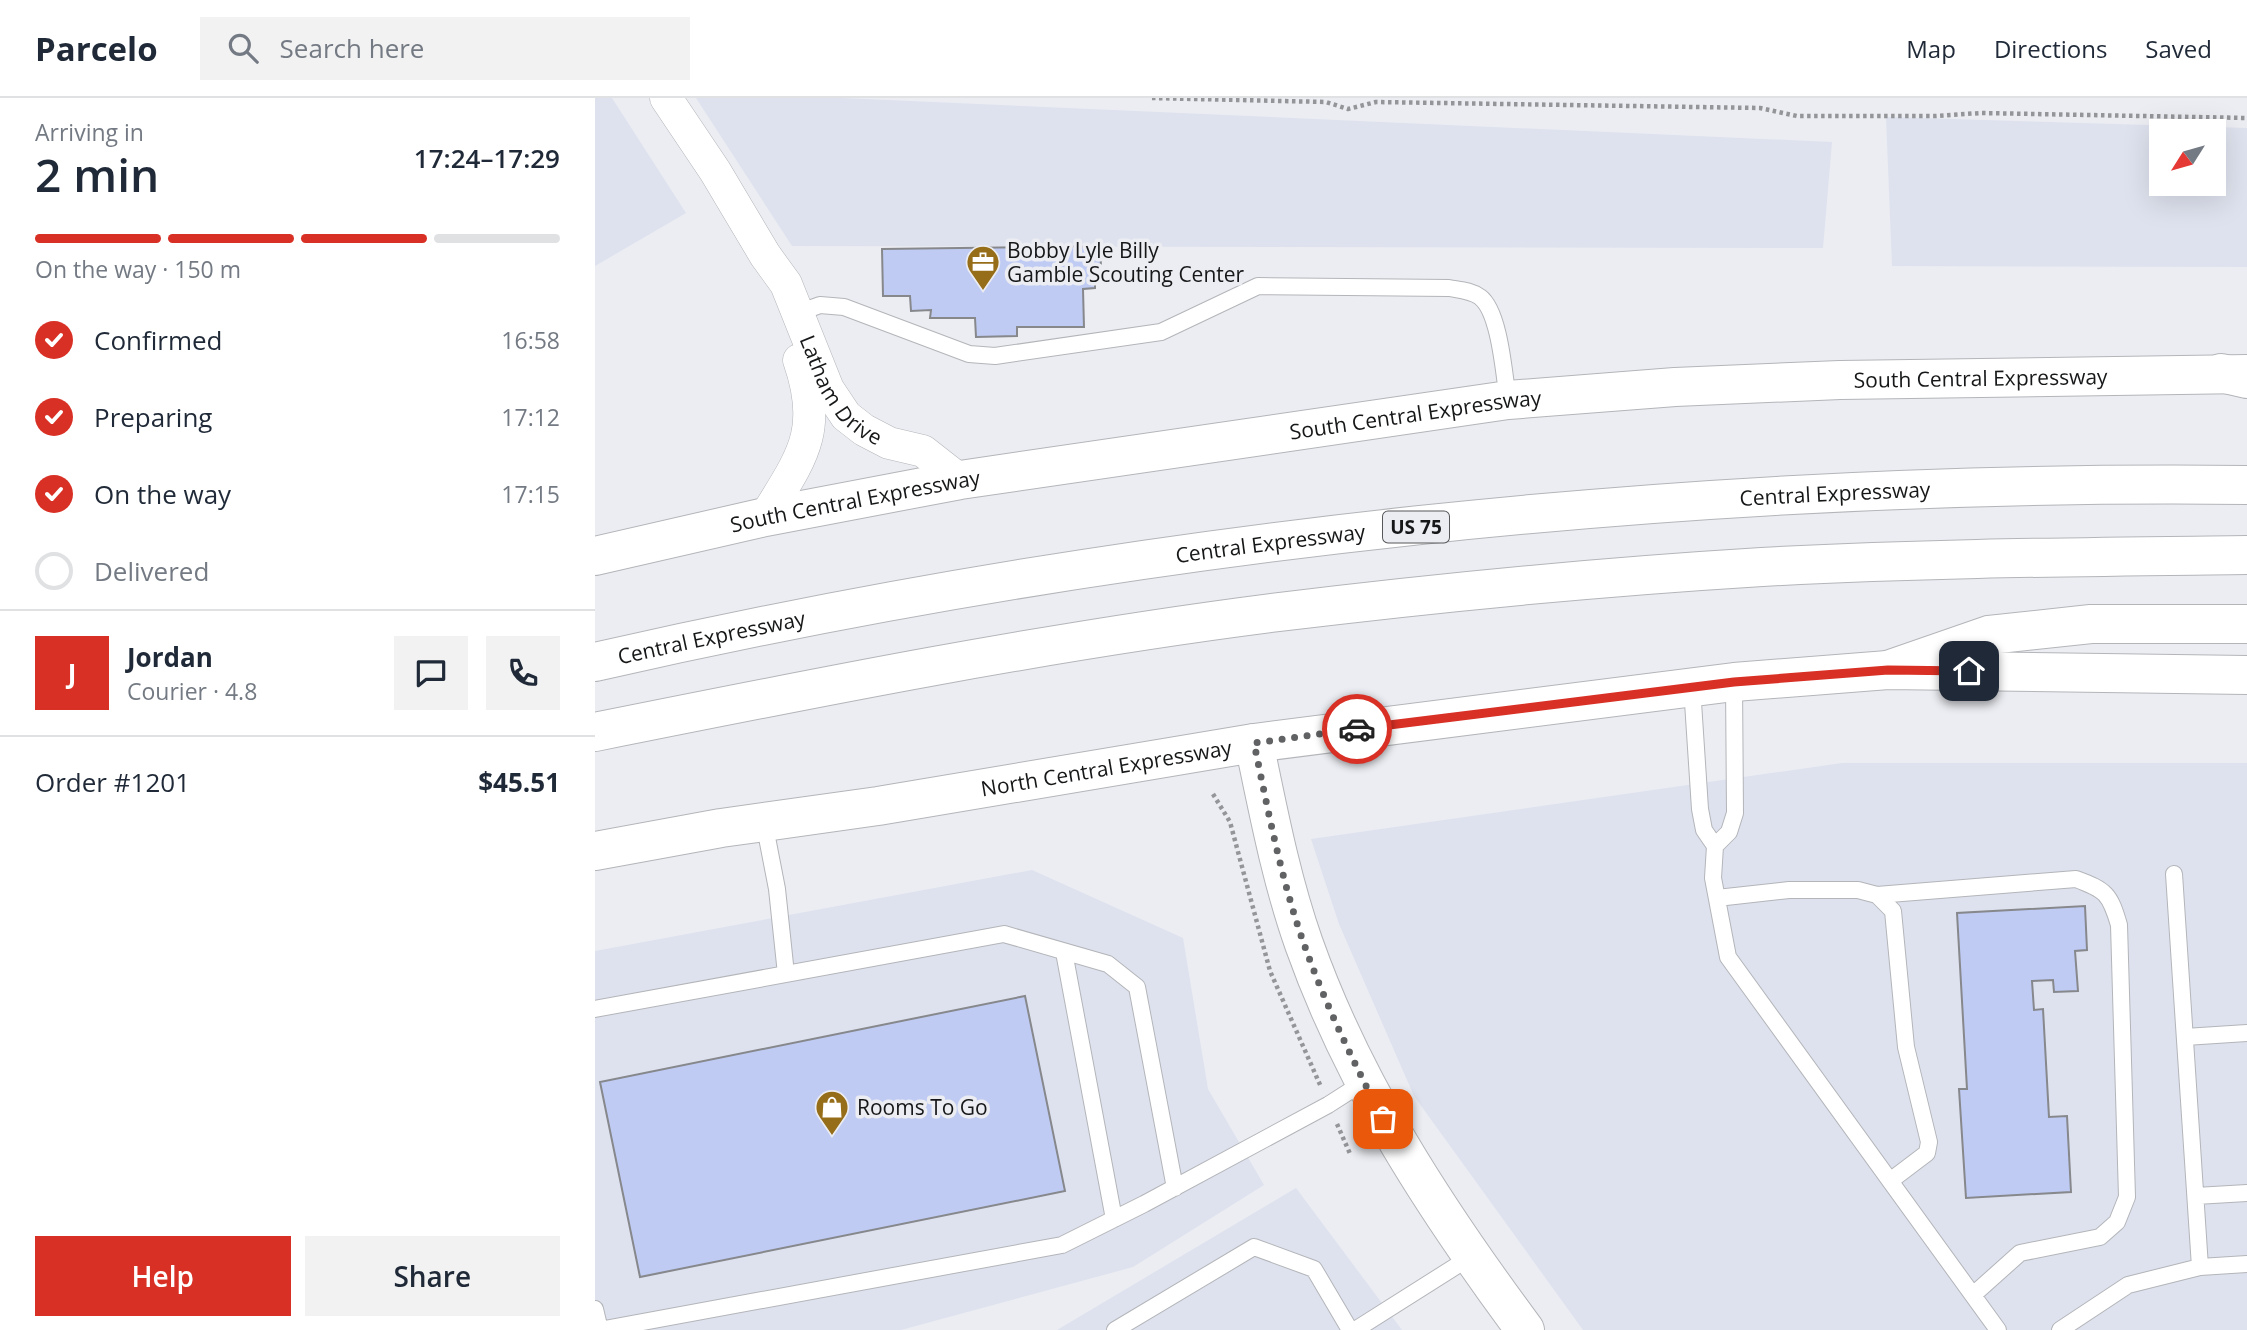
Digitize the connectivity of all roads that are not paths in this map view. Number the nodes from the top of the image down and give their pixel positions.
1 (666, 98) edge
2 (765, 255) junction
3 (798, 313) junction
4 (2238, 375) edge
5 (1508, 400) junction
6 (960, 480) junction
7 (2247, 485) edge
8 (765, 517) junction
9 (2247, 555) edge
10 (595, 556) edge
11 (2247, 624) edge
12 (595, 662) edge
13 (1888, 670) junction
14 (2247, 675) edge
15 (1734, 682) junction
16 (1692, 687) junction
17 (595, 732) edge
18 (1254, 743) junction
19 (764, 822) junction
20 (1715, 846) junction
21 (595, 850) edge
22 (2174, 874) dead end
23 (1877, 895) junction
24 (1717, 898) junction
25 (1064, 952) junction
26 (786, 974) junction
27 (595, 1009) edge
28 (2247, 1033) edge
29 (2185, 1037) junction
30 (1364, 1082) junction
31 (1890, 1181) junction
32 (1175, 1188) junction
33 (2247, 1193) edge
34 (2196, 1196) junction
35 (1114, 1219) junction
36 (1472, 1256) junction
37 (2247, 1264) edge
38 (2200, 1267) junction
39 (1973, 1295) junction
40 (595, 1309) edge
41 (600, 1330) edge
42 (1115, 1330) edge
43 (1353, 1330) edge
44 (1525, 1330) edge
45 (1998, 1330) edge
46 (2060, 1330) edge

1 - 2 street, Latham Drive
2 - 3 street, Latham Drive
2 - 8 street, Latham Drive
3 - 5 lane
3 - 6 street, Latham Drive
4 - 5 main road, South Central Expressway
5 - 6 main road, South Central Expressway
6 - 8 main road, South Central Expressway
7 - 12 main road, Central Expressway / US 75
8 - 10 main road, South Central Expressway
9 - 17 main road
11 - 13 main road
13 - 14 main road, North Central Expressway
13 - 15 main road, North Central Expressway
15 - 16 main road, North Central Expressway
15 - 20 lane
16 - 18 main road, North Central Expressway
16 - 20 lane
18 - 19 main road, North Central Expressway
18 - 30 main road
19 - 21 main road, North Central Expressway
19 - 26 lane
20 - 24 lane
22 - 29 lane
23 - 24 lane
23 - 31 lane
23 - 39 lane
24 - 31 lane
25 - 26 lane
25 - 32 lane
25 - 35 lane
26 - 27 lane
28 - 29 lane
29 - 34 lane
30 - 32 lane
30 - 36 main road
31 - 39 lane
32 - 35 lane
33 - 34 lane
34 - 38 lane
35 - 41 lane
36 - 43 lane
36 - 44 main road
37 - 38 lane
38 - 46 lane
39 - 45 lane
40 - 41 lane
42 - 43 lane

